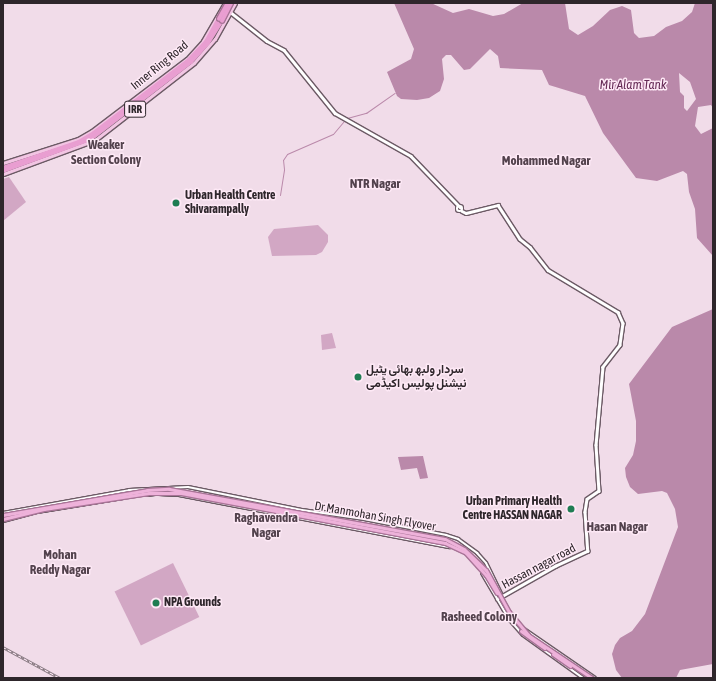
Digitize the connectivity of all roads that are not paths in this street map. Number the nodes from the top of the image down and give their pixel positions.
1 (227, 3) edge
2 (231, 3) edge
3 (235, 3) edge
4 (223, 7) junction
5 (230, 12) junction
6 (3, 164) edge
7 (3, 168) edge
8 (3, 171) edge
9 (3, 174) edge
10 (254, 500) junction
11 (20, 509) junction
12 (253, 509) junction
13 (3, 514) edge
14 (22, 517) junction
15 (3, 520) edge
16 (502, 597) junction
17 (498, 600) junction
18 (586, 671) junction
19 (581, 677) edge
20 (588, 678) edge
21 (592, 678) edge
22 (596, 678) edge

1 - 4 main road, Inner Ring Road / IRR
1 - 7 highway, bridge
2 - 8 highway, bridge
3 - 5 main road, Inner Ring Road / IRR
4 - 5 main road
4 - 6 main road, Inner Ring Road / IRR
5 - 9 main road, Inner Ring Road / IRR
5 - 16 main road, Hassan nagar road
10 - 11 street
10 - 12 street
10 - 16 street
11 - 13 street
11 - 14 street
12 - 14 street
12 - 17 street
13 - 21 highway, Dr.Manmohan Singh Flyover, bridge
14 - 15 street
15 - 20 highway, Dr.Manmohan Singh Flyover, bridge
16 - 17 main road, Hassan nagar road
16 - 18 street
17 - 19 street
18 - 19 street
18 - 22 street

